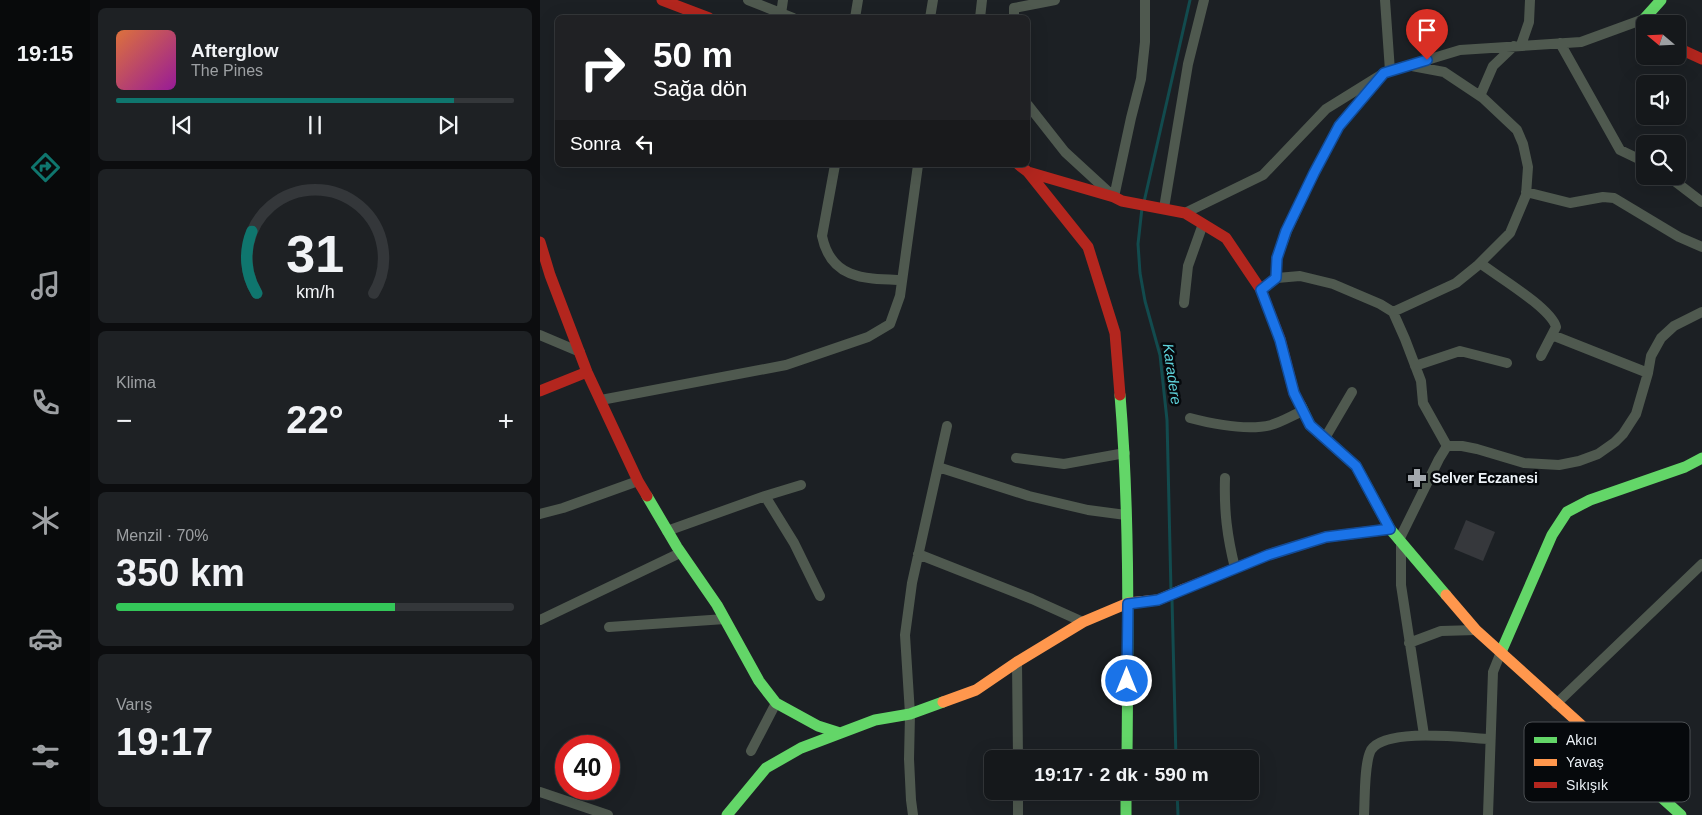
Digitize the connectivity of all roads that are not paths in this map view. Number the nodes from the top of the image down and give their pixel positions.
1 (662, 0) edge
2 (748, 0) edge
3 (783, 0) edge
4 (858, 0) edge
5 (933, 0) edge
6 (982, 0) edge
7 (1055, 0) edge
8 (1145, 0) edge
9 (1204, 0) edge
10 (1385, 0) edge
11 (1530, 0) edge
12 (1661, 0) edge
13 (781, 14) junction
14 (700, 15) edge
15 (784, 15) edge
16 (856, 15) edge
17 (930, 15) edge
18 (980, 15) edge
19 (1014, 15) edge
20 (1650, 15) edge
21 (1636, 25) edge
22 (1560, 43) junction
23 (1517, 46) junction
24 (1686, 52) edge
25 (1702, 59) edge
26 (1411, 65) junction
27 (1387, 72) junction
28 (1480, 96) junction
29 (1030, 108) edge
30 (1636, 158) edge
31 (835, 167) edge
32 (918, 167) edge
33 (1022, 167) edge
34 (1028, 172) junction
35 (1680, 185) edge
36 (1526, 192) junction
37 (1118, 199) junction
38 (1702, 202) edge
39 (1160, 207) junction
40 (1185, 213) junction
41 (1203, 224) junction
42 (540, 242) edge
43 (1702, 247) edge
44 (1480, 263) junction
45 (1276, 278) junction
46 (902, 280) junction
47 (1261, 290) junction
48 (1184, 303) dead end
49 (1393, 312) junction
50 (1702, 312) edge
51 (540, 335) edge
52 (1552, 335) junction
53 (580, 352) junction
54 (1541, 356) dead end
55 (1506, 363) dead end
56 (1415, 366) junction
57 (587, 372) junction
58 (1648, 373) junction
59 (540, 391) edge
60 (1352, 392) dead end
61 (601, 400) junction
62 (1303, 411) junction
63 (1190, 418) dead end
64 (947, 426) dead end
65 (1325, 438) junction
66 (1447, 446) junction
67 (1125, 453) junction
68 (1016, 458) dead end
69 (1702, 458) edge
70 (938, 467) junction
71 (1225, 478) dead end
72 (638, 481) junction
73 (800, 485) dead end
74 (765, 496) junction
75 (564, 508) junction
76 (540, 514) edge
77 (1126, 515) junction
78 (540, 522) edge
79 (1390, 529) junction
80 (667, 531) junction
81 (1400, 541) junction
82 (680, 553) junction
83 (918, 554) junction
84 (1702, 564) edge
85 (1235, 568) junction
86 (820, 596) dead end
87 (1128, 604) junction
88 (540, 620) edge
89 (725, 620) junction
90 (1083, 622) junction
91 (609, 627) dead end
92 (1476, 630) junction
93 (1409, 643) junction
94 (1501, 652) junction
95 (1018, 662) junction
96 (776, 703) junction
97 (1556, 704) junction
98 (910, 714) junction
99 (1576, 722) edge
100 (840, 733) junction
101 (1424, 735) junction
102 (1490, 739) junction
103 (1018, 750) edge
104 (1126, 750) edge
105 (751, 751) dead end
106 (540, 792) edge
107 (1018, 800) edge
108 (1126, 800) edge
109 (1667, 802) edge
110 (608, 815) edge
111 (728, 815) edge
112 (913, 815) edge
113 (1018, 815) edge
114 (1126, 815) edge
115 (1364, 815) edge
116 (1488, 815) edge
117 (1682, 815) edge

1 - 14 street
2 - 13 street
3 - 13 street
4 - 16 street
5 - 17 street
6 - 18 street
7 - 19 street
8 - 37 street
9 - 39 street
10 - 27 street
11 - 23 street
12 - 20 street
13 - 15 street
21 - 22 street
22 - 23 street
22 - 30 street
23 - 26 street
23 - 28 street
24 - 25 street
26 - 27 street
26 - 28 street
27 - 40 street
27 - 45 street
28 - 36 street
29 - 37 street
31 - 46 street
32 - 46 street
33 - 34 street
34 - 37 street
34 - 67 street
35 - 38 street
36 - 43 street
36 - 44 street
37 - 39 street
39 - 40 street
40 - 41 street
41 - 47 street
41 - 48 street
42 - 53 street
44 - 49 street
44 - 52 street
45 - 47 street
45 - 49 street
46 - 61 street
47 - 62 street
49 - 56 street
50 - 58 street
51 - 53 street
52 - 54 street
52 - 58 street
53 - 57 street
55 - 56 street
56 - 66 street
57 - 59 street
57 - 61 street
58 - 66 street
60 - 65 street
61 - 72 street
62 - 63 street
62 - 65 street
64 - 70 street
65 - 79 street
66 - 81 street
67 - 68 street
67 - 77 street
69 - 94 street
70 - 77 street
70 - 83 street
71 - 85 street
72 - 75 street
72 - 80 street
73 - 74 street
74 - 80 street
74 - 86 street
75 - 76 street
75 - 78 street
77 - 87 street
79 - 81 street
79 - 85 street
80 - 82 street
81 - 92 street
81 - 93 street
82 - 88 street
82 - 89 street
83 - 90 street
83 - 98 street
84 - 97 street
85 - 87 street
87 - 90 street
87 - 104 street
89 - 91 street
89 - 96 street
90 - 95 street
92 - 93 street
92 - 94 street
93 - 101 street
94 - 97 street
94 - 102 street
95 - 98 street
95 - 103 street
96 - 100 street
96 - 105 street
97 - 99 street
98 - 100 street
98 - 112 street
100 - 111 street
101 - 102 street
101 - 115 street
102 - 116 street
106 - 110 street
107 - 113 street
108 - 114 street
109 - 117 street

